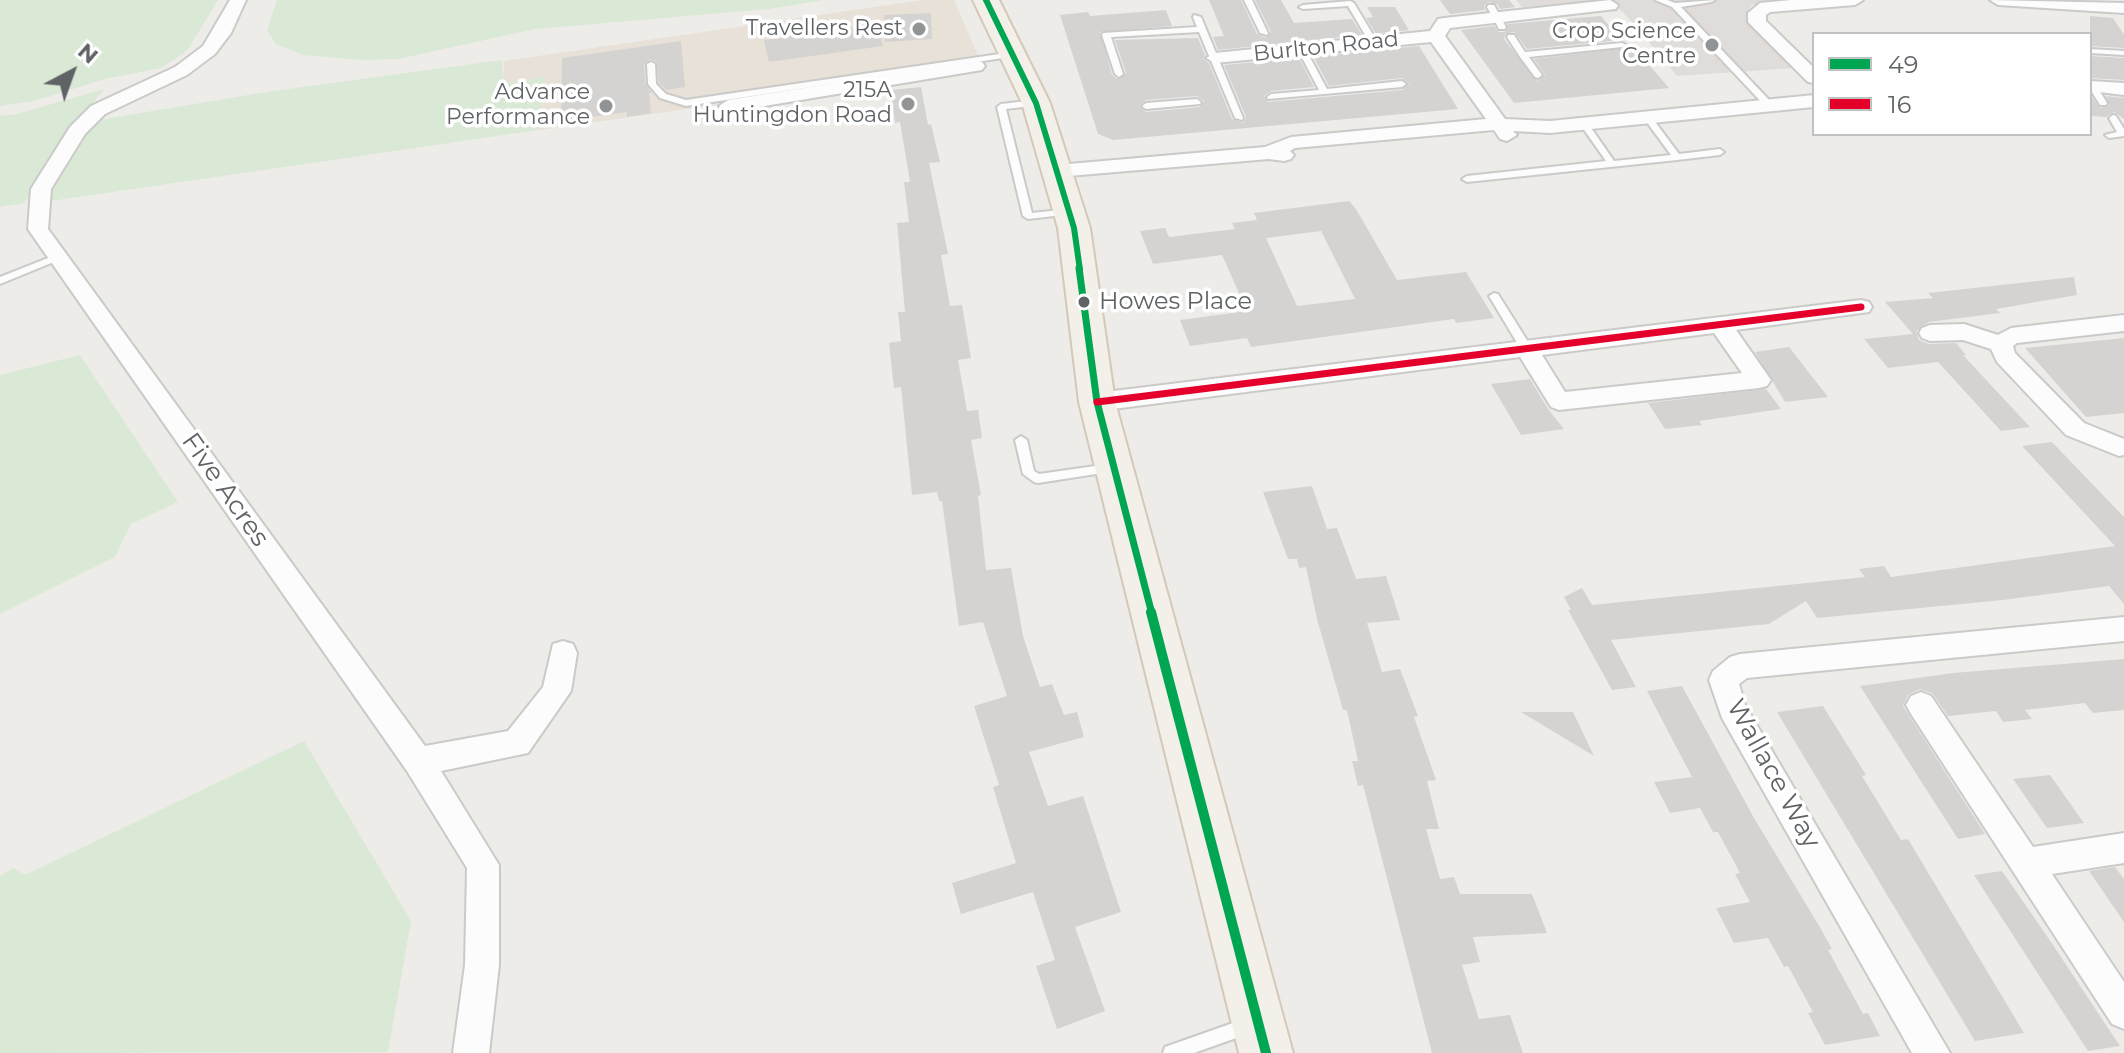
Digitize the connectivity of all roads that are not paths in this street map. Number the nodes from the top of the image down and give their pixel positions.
1 (238, 0) edge
2 (986, 0) edge
3 (1248, 0) edge
4 (1659, 0) edge
5 (1711, 0) edge
6 (1855, 0) edge
7 (1998, 0) edge
8 (1610, 5) dead end
9 (1675, 5) junction
10 (1303, 7) dead end
11 (2124, 8) edge
12 (1197, 17) dead end
13 (1202, 29) junction
14 (1264, 33) dead end
15 (1436, 36) junction
16 (1511, 37) dead end
17 (1374, 43) junction
18 (1622, 45) dead end
19 (1302, 50) junction
20 (2092, 51) edge
21 (2124, 53) edge
22 (1013, 54) junction
23 (1523, 55) junction
24 (1215, 58) junction
25 (651, 64) dead end
26 (976, 66) dead end
27 (1119, 74) dead end
28 (1538, 75) dead end
29 (1812, 76) edge
30 (1402, 84) dead end
31 (2124, 89) edge
32 (1324, 91) junction
33 (2095, 92) edge
34 (1271, 97) dead end
35 (1216, 100) dead end
36 (1230, 100) junction
37 (1812, 101) edge
38 (1197, 102) dead end
39 (1036, 103) junction
40 (1768, 104) junction
41 (728, 106) dead end
42 (1146, 106) dead end
43 (1647, 117) junction
44 (1239, 118) dead end
45 (2113, 118) dead end
46 (1584, 124) junction
47 (1504, 132) junction
48 (2109, 135) dead end
49 (1720, 152) dead end
50 (1677, 157) junction
51 (1612, 164) junction
52 (1057, 171) junction
53 (1467, 179) dead end
54 (1069, 212) junction
55 (58, 257) junction
56 (0, 281) edge
57 (1494, 296) dead end
58 (1861, 307) dead end
59 (2124, 323) edge
60 (1720, 325) junction
61 (1930, 333) dead end
62 (2001, 344) junction
63 (1526, 348) junction
64 (1097, 402) junction
65 (1021, 440) dead end
66 (2122, 452) edge
67 (1112, 467) junction
68 (2124, 629) edge
69 (563, 653) dead end
70 (1921, 705) dead end
71 (418, 761) junction
72 (2124, 848) edge
73 (2026, 863) junction
74 (2124, 1012) edge
75 (1262, 1038) edge
76 (471, 1053) edge
77 (1171, 1053) edge
78 (1932, 1053) edge

1 - 55 street, Five Acres
2 - 22 main road
3 - 14 lane
4 - 9 lane
5 - 9 lane
6 - 29 street
7 - 11 street
8 - 15 street, Burlton Road
9 - 40 lane
10 - 17 lane
12 - 13 lane, Burlton Road
13 - 24 lane, Burlton Road
13 - 27 lane
15 - 17 street, Burlton Road
15 - 47 street
16 - 23 lane
17 - 19 street, Burlton Road
18 - 23 lane
19 - 24 street, Burlton Road
19 - 32 lane
20 - 21 lane
22 - 25 lane
22 - 39 main road
23 - 28 lane
24 - 36 lane, Burlton Road
26 - 41 street
30 - 32 lane
31 - 33 street
32 - 34 lane
35 - 36 lane
36 - 44 lane, Burlton Road
37 - 40 street
38 - 42 lane
39 - 52 main road
39 - 54 lane
40 - 43 street
43 - 46 street
43 - 50 lane
45 - 48 lane
46 - 47 street
46 - 51 lane
47 - 52 street
49 - 50 lane
50 - 51 lane
51 - 53 lane
52 - 54 main road
54 - 64 main road
55 - 56 lane
55 - 71 street, Five Acres
57 - 63 lane
58 - 60 street
59 - 62 street
60 - 63 street
60 - 63 street
61 - 62 street
62 - 66 street
63 - 64 street
64 - 67 main road
65 - 67 lane
67 - 75 main road
68 - 78 street, Wallace Way
69 - 71 street
70 - 73 street
71 - 76 street, Five Acres
72 - 73 street
73 - 74 street
75 - 77 lane

